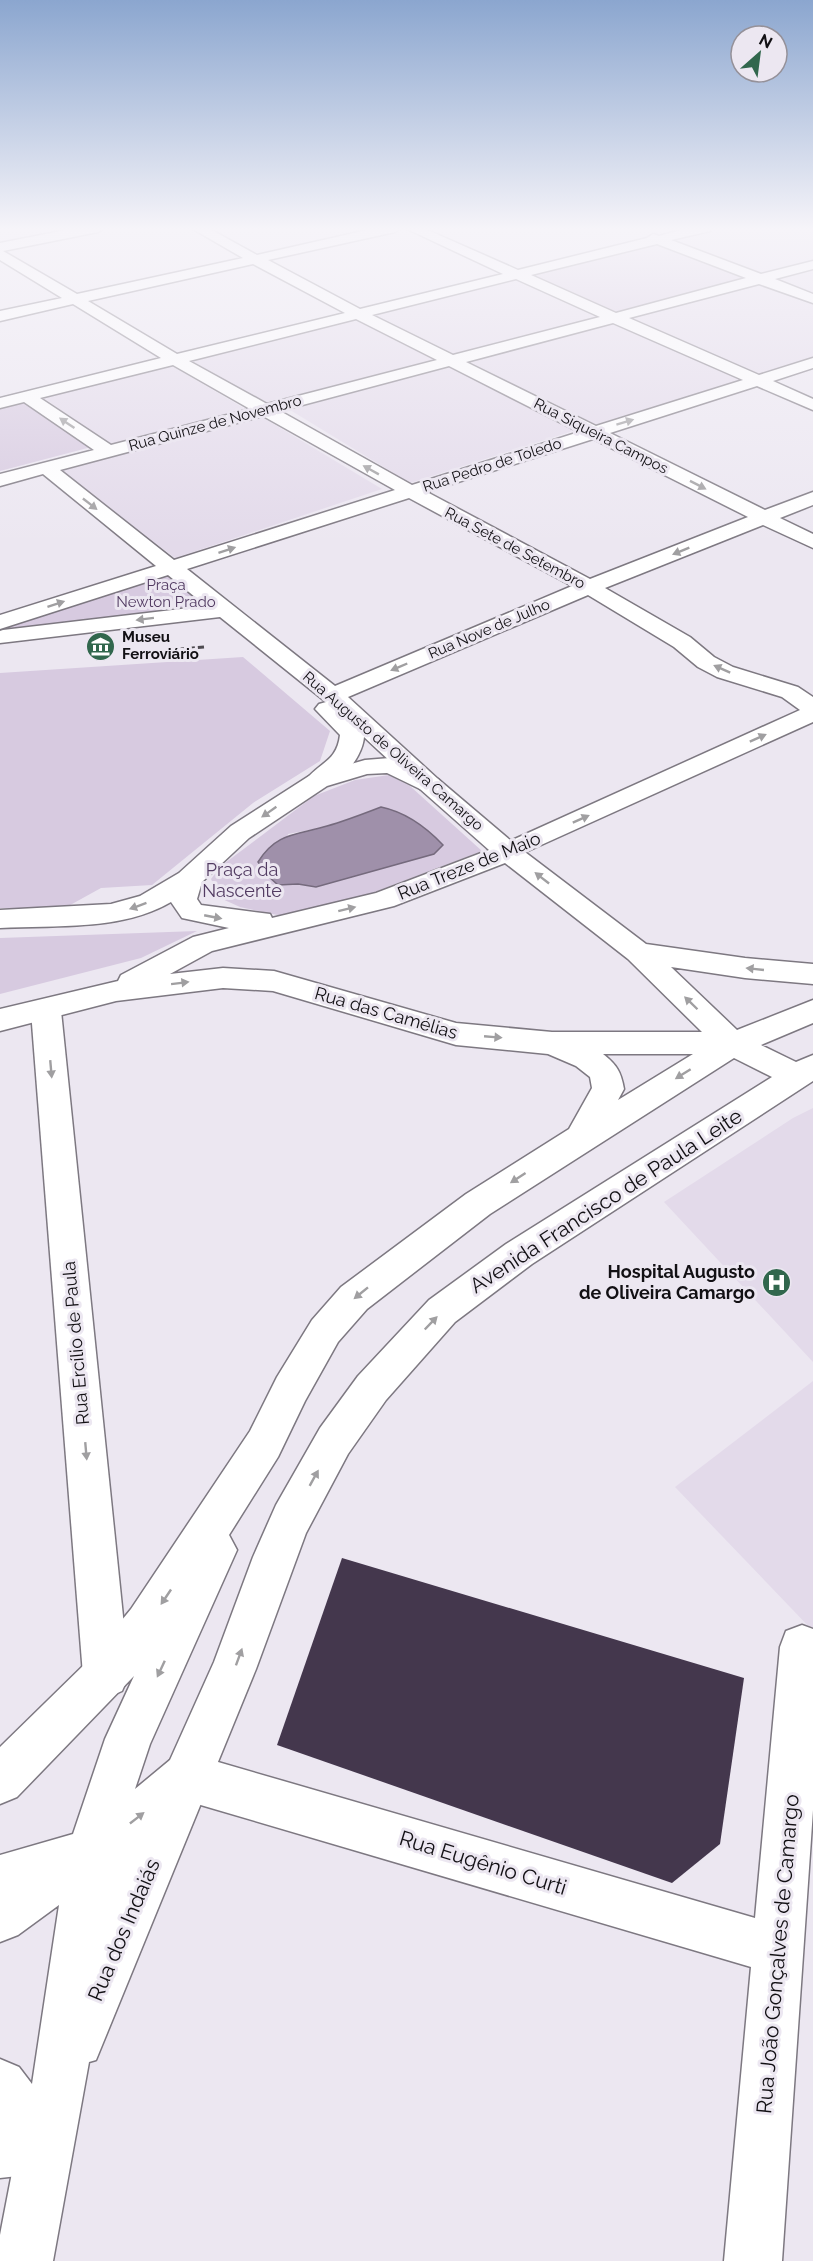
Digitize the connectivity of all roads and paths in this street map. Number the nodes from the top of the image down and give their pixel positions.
1 (132, 334) edge
2 (278, 334) edge
3 (396, 334) edge
4 (555, 334) edge
5 (651, 334) edge
6 (174, 359) junction
7 (450, 361) junction
8 (813, 363) edge
9 (758, 380) junction
10 (26, 396) junction
11 (3, 400) edge
12 (813, 405) edge
13 (264, 410) junction
14 (594, 432) junction
15 (103, 448) junction
16 (45, 467) junction
17 (0, 471) edge
18 (0, 480) edge
19 (410, 491) junction
20 (813, 498) edge
21 (763, 518) junction
22 (813, 542) edge
23 (171, 567) junction
24 (589, 587) junction
25 (224, 609) junction
26 (0, 622) edge
27 (0, 638) edge
28 (332, 695) junction
29 (813, 708) edge
30 (813, 713) edge
31 (318, 781) junction
32 (429, 784) junction
33 (508, 852) junction
34 (189, 879) junction
35 (0, 919) edge
36 (302, 920) junction
37 (638, 952) junction
38 (813, 974) edge
39 (116, 991) junction
40 (0, 1006) edge
41 (46, 1011) junction
42 (813, 1011) edge
43 (0, 1020) edge
44 (813, 1035) edge
45 (552, 1043) junction
46 (733, 1044) junction
47 (805, 1071) edge
48 (581, 1138) junction
49 (264, 1444) junction
50 (802, 1647) dead end
51 (106, 1675) junction
52 (187, 1777) junction
53 (0, 1780) edge
54 (90, 1853) junction
55 (0, 1880) edge
56 (136, 1899) junction
57 (0, 1917) edge
58 (778, 1950) junction
59 (60, 2082) junction
60 (0, 2086) edge
61 (23, 2147) edge
62 (24, 2261) edge
63 (753, 2261) edge

1 - 6 street, Rua Sete de Setembro
2 - 6 street
3 - 7 street, Rua Siqueira Campos
4 - 7 street, Rua Quinze de Novembro
5 - 9 street
6 - 10 street
6 - 13 street, Rua Sete de Setembro
7 - 13 street, Rua Quinze de Novembro
7 - 14 street, Rua Siqueira Campos
8 - 9 street, Rua Pedro de Toledo
9 - 12 street
14 -> 9 street, Rua Pedro de Toledo
10 - 11 street
15 -> 10 street
13 - 15 street, Rua Quinze de Novembro
19 -> 13 street, Rua Sete de Setembro
14 - 19 street, Rua Pedro de Toledo
14 -> 21 street, Rua Siqueira Campos
15 - 16 street, Rua Quinze de Novembro
15 - 17 street
16 - 18 street, Rua Quinze de Novembro
16 -> 23 street, Rua Augusto de Oliveira Camargo
23 -> 19 street, Rua Pedro de Toledo
19 - 24 street, Rua Sete de Setembro
20 - 21 street, Rua Nove de Julho
21 - 22 street, Rua Siqueira Campos
21 -> 24 street, Rua Nove de Julho
23 - 25 street, Rua Augusto de Oliveira Camargo
26 -> 23 street
24 -> 28 street, Rua Nove de Julho
29 -> 24 street, Rua Sete de Setembro
25 -> 27 street
25 - 28 street, Rua Augusto de Oliveira Camargo
28 - 31 street
28 - 32 street, Rua Augusto de Oliveira Camargo
33 -> 30 street, Rua Treze de Maio
31 - 32 street
31 -> 34 street
32 - 33 street, Rua Augusto de Oliveira Camargo
36 -> 33 street, Rua Treze de Maio
37 -> 33 street, Rua Augusto de Oliveira Camargo
34 -> 35 street
34 -> 36 street
36 - 39 street, Rua Treze de Maio
38 -> 37 street
46 -> 37 street, Rua Augusto de Oliveira Camargo
39 - 40 street
39 - 41 street, Rua das Camélias
39 -> 45 street, Rua das Camélias
41 - 43 street, Rua das Camélias
41 -> 51 street, Rua Ercílio de Paula
42 - 46 street
44 - 46 street, Rua das Camélias
45 - 46 street, Rua das Camélias
45 - 48 street
46 - 47 street
46 -> 48 street
52 -> 47 street, Avenida Francisco de Paula Leite
48 -> 49 street
49 -> 51 street
49 -> 54 street, Rua dos Indaiás
50 - 58 street, Rua João Gonçalves de Camargo
51 - 53 street
54 -> 52 street, Avenida Francisco de Paula Leite
52 - 56 street, Rua dos Indaiás
52 - 58 street, Rua Eugênio Curti
54 - 55 street
54 - 56 street
54 - 57 street, Avenida Francisco de Paula Leite
54 - 59 street, Rua dos Indaiás
56 - 59 street, Rua dos Indaiás
58 - 63 street, Rua João Gonçalves de Camargo
59 - 61 street, Rua dos Indaiás
60 - 61 street
61 - 62 street, Rua dos Indaiás

